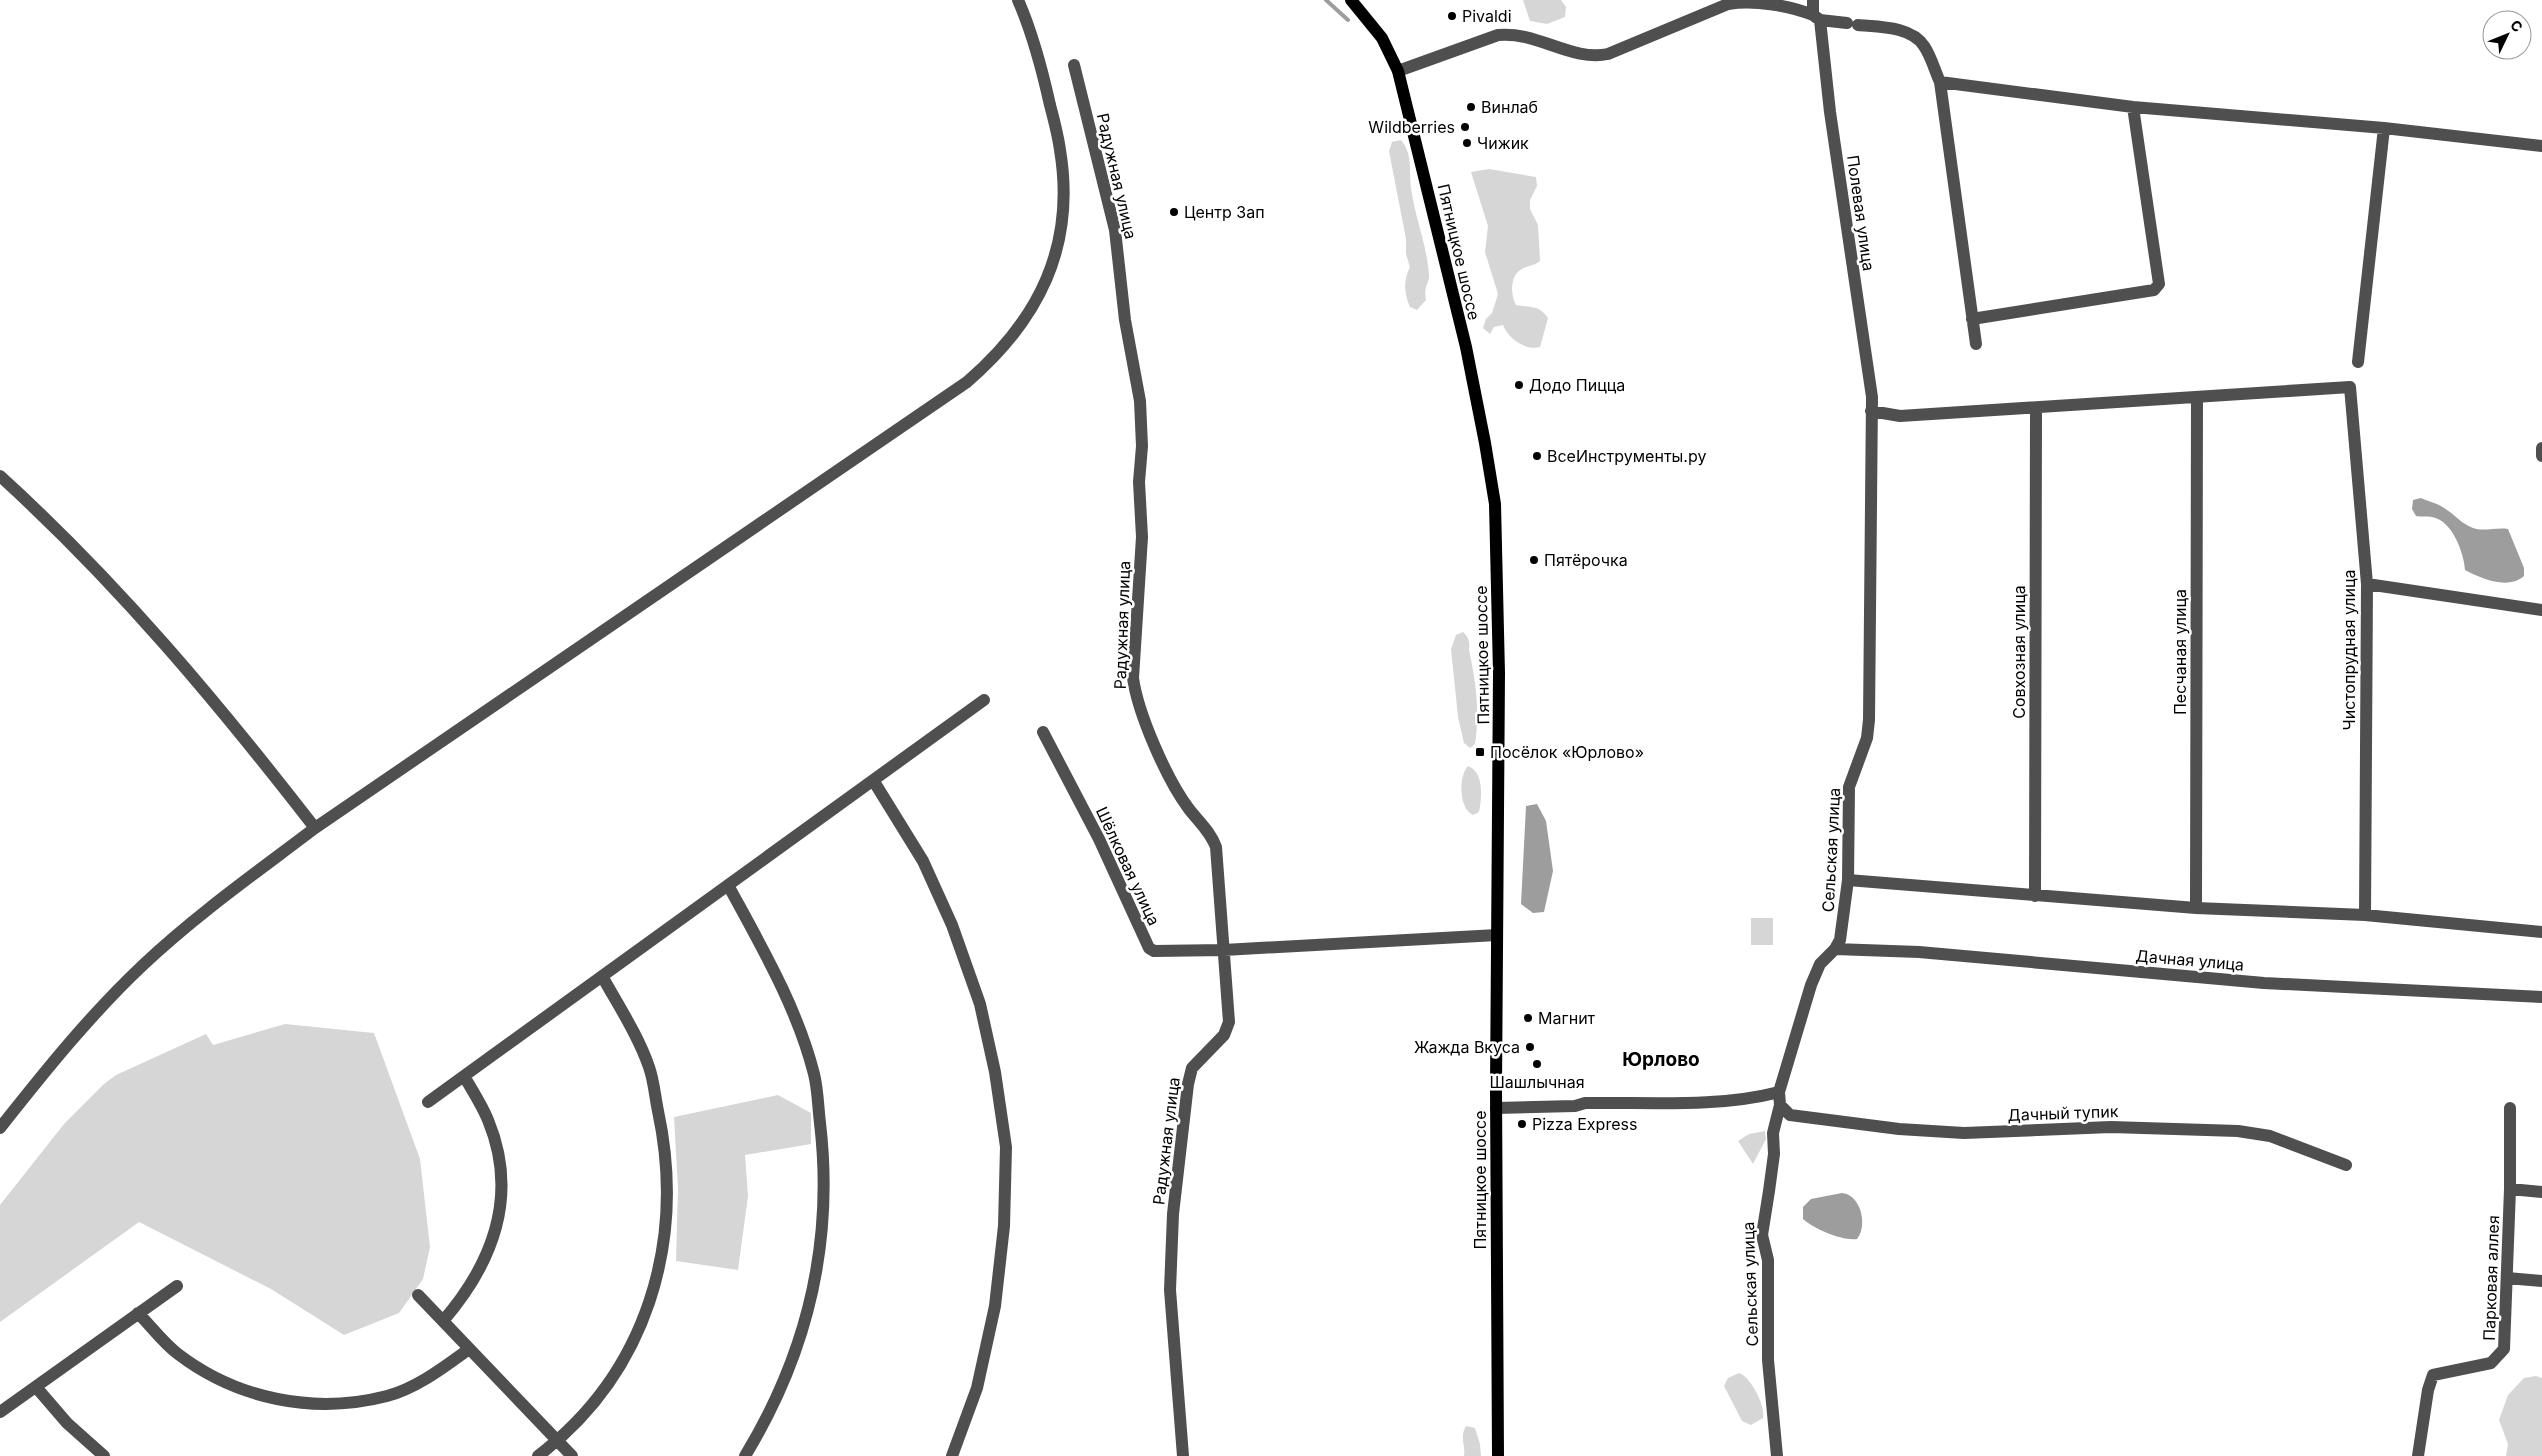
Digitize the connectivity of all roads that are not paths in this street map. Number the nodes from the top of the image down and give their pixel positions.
1 (1018, 0) edge
2 (1351, 0) edge
3 (1813, 0) edge
4 (1816, 18) junction
5 (1074, 64) dead end
6 (1398, 71) junction
7 (1940, 82) junction
8 (2133, 107) junction
9 (2384, 128) junction
10 (2542, 146) edge
11 (1972, 319) junction
12 (1976, 344) dead end
13 (2358, 362) dead end
14 (2197, 397) junction
15 (2036, 408) junction
16 (1871, 411) junction
17 (2542, 448) edge
18 (2542, 456) edge
19 (0, 476) edge
20 (2368, 584) junction
21 (2542, 610) edge
22 (984, 700) dead end
23 (1043, 732) dead end
24 (873, 780) junction
25 (315, 828) junction
26 (1848, 880) junction
27 (728, 885) junction
28 (2035, 896) junction
29 (2196, 908) junction
30 (2365, 914) junction
31 (2542, 932) edge
32 (1497, 935) junction
33 (1835, 949) junction
34 (1224, 950) junction
35 (602, 976) junction
36 (2542, 996) edge
37 (464, 1076) junction
38 (1779, 1092) junction
39 (428, 1102) dead end
40 (1780, 1105) junction
41 (1496, 1108) junction
42 (2510, 1108) dead end
43 (0, 1128) edge
44 (2346, 1165) dead end
45 (2510, 1189) junction
46 (2542, 1192) edge
47 (2508, 1278) junction
48 (2542, 1281) edge
49 (176, 1286) dead end
50 (418, 1296) dead end
51 (138, 1313) junction
52 (443, 1321) junction
53 (469, 1349) junction
54 (36, 1386) junction
55 (0, 1412) edge
56 (558, 1441) junction
57 (104, 1456) edge
58 (538, 1456) edge
59 (572, 1456) edge
60 (745, 1456) edge
61 (952, 1456) edge
62 (1183, 1456) edge
63 (1498, 1456) edge
64 (1777, 1456) edge
65 (2418, 1456) edge

1 - 25 street
2 - 6 main road, Пятницкое шоссе
3 - 4 street
4 - 6 street
4 - 7 street
4 - 16 street, Полевая улица
5 - 34 street, Радужная улица
6 - 32 main road, Пятницкое шоссе
7 - 8 street
7 - 11 street
8 - 9 street
8 - 11 street
9 - 10 street
9 - 13 street
11 - 12 street
14 - 15 street
14 - 20 street, Чистопрудная улица
14 - 29 street, Песчаная улица
15 - 16 street
15 - 28 street, Совхозная улица
16 - 26 street, Сельская улица
17 - 18 street
19 - 25 street
20 - 21 street
20 - 30 street, Чистопрудная улица
22 - 24 street
23 - 34 street, Шёлковая улица
24 - 27 street
24 - 61 street
25 - 43 street
26 - 28 street
26 - 33 street, Сельская улица
27 - 35 street
27 - 60 street
28 - 29 street
29 - 30 street
30 - 31 street
32 - 34 street
32 - 41 main road, Пятницкое шоссе
33 - 36 street, Дачная улица
33 - 38 street, Сельская улица
34 - 62 street, Радужная улица
35 - 37 street
35 - 56 street
37 - 39 street
37 - 52 street
38 - 40 street, Сельская улица
38 - 41 street
40 - 44 street, Дачный тупик
40 - 64 street, Сельская улица
41 - 63 main road, Пятницкое шоссе
42 - 45 street, Парковая аллея
45 - 46 street
45 - 47 street, Парковая аллея
47 - 48 street
47 - 65 street, Парковая аллея
49 - 51 street
50 - 52 street
51 - 53 street
51 - 54 street
52 - 53 street
53 - 56 street
54 - 55 street
54 - 57 street
56 - 58 street
56 - 59 street

